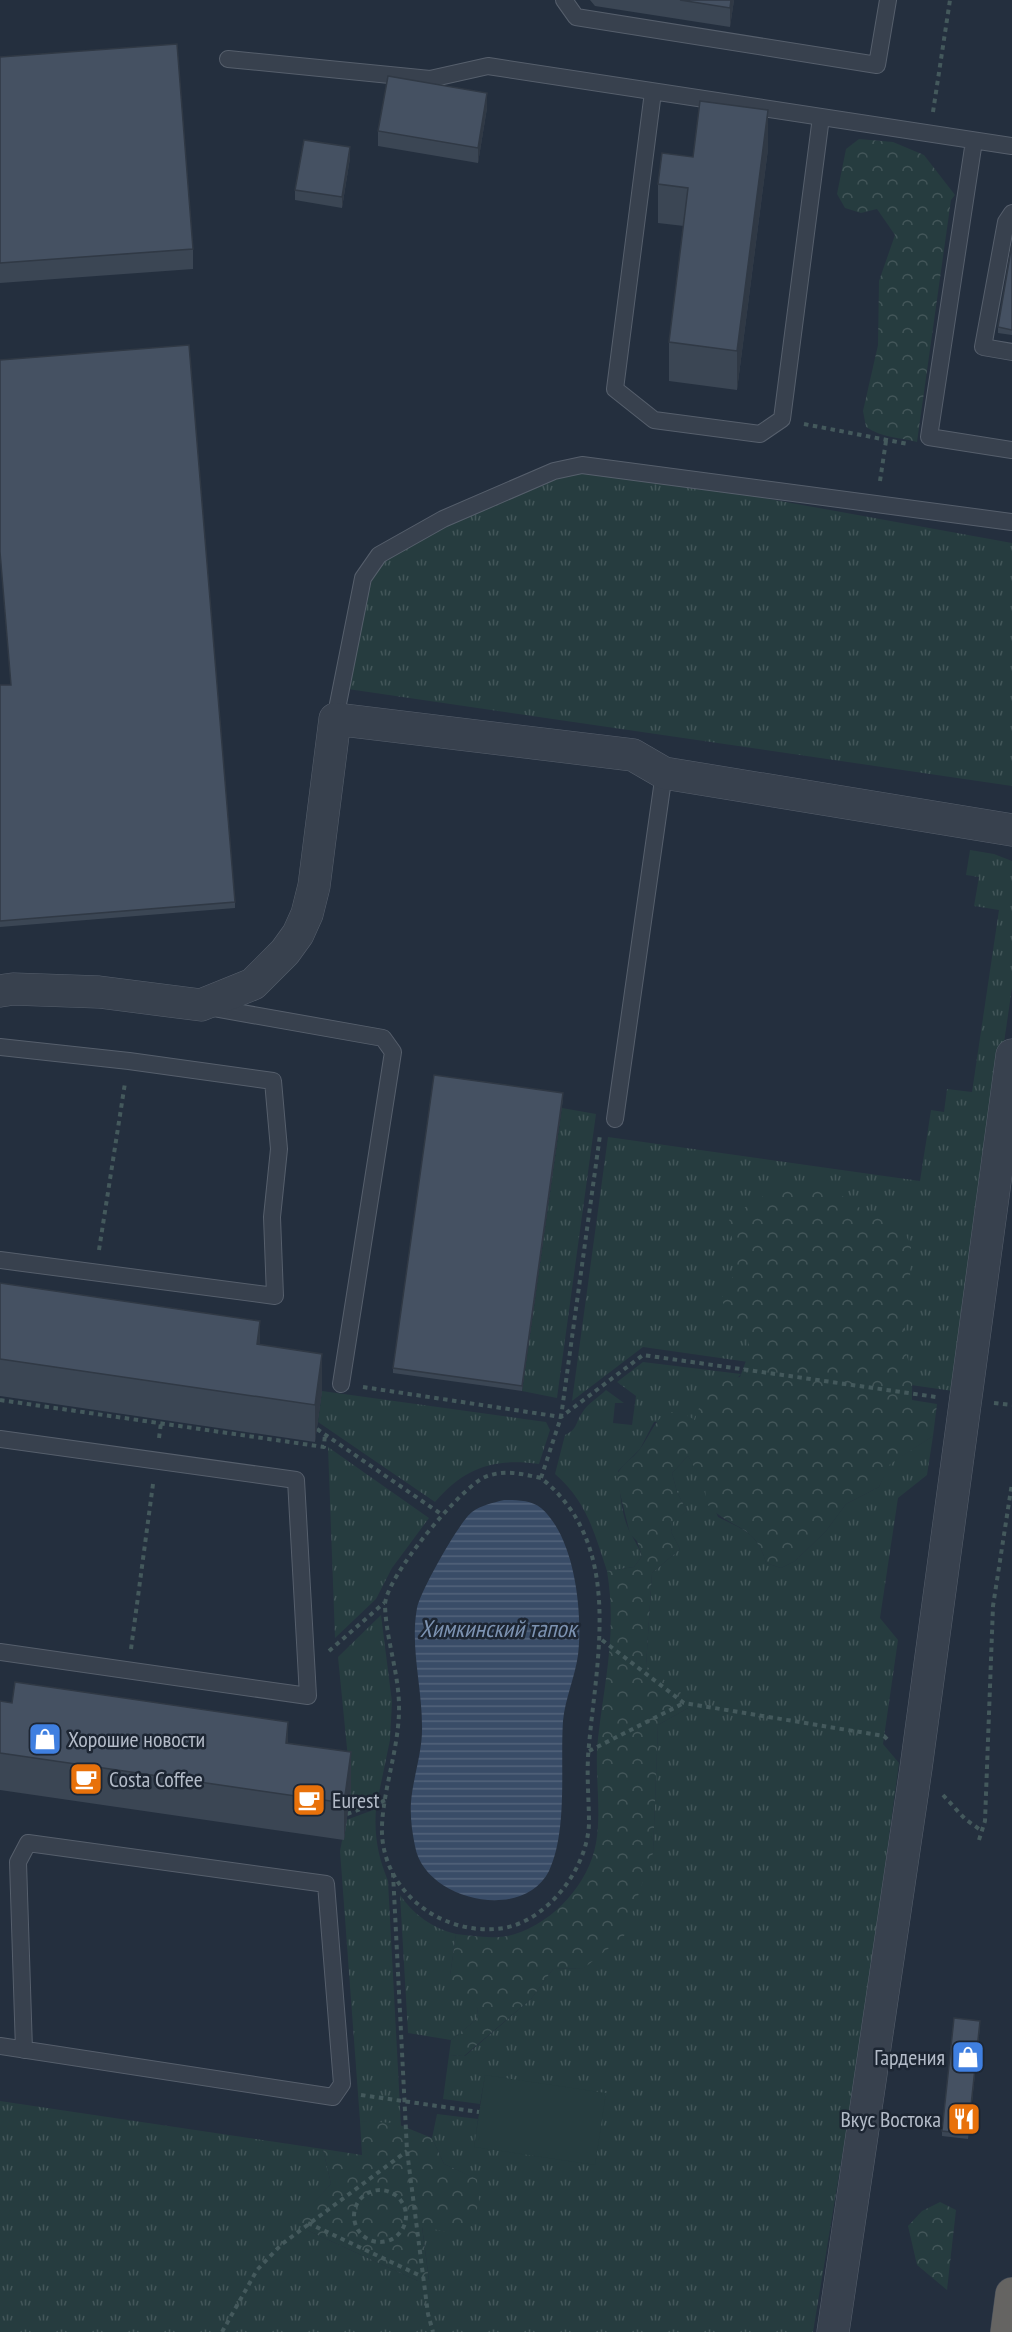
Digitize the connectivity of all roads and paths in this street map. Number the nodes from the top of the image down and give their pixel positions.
1 (564, 0) edge
2 (888, 0) edge
3 (950, 0) edge
4 (228, 59) dead end
5 (653, 92) junction
6 (821, 117) junction
7 (929, 134) junction
8 (974, 141) junction
9 (1012, 146) edge
10 (1012, 213) edge
11 (1012, 352) edge
12 (782, 419) junction
13 (929, 437) junction
14 (886, 441) junction
15 (1012, 450) edge
16 (877, 504) junction
17 (1012, 522) edge
18 (335, 719) junction
19 (664, 773) junction
20 (1012, 830) edge
21 (0, 991) edge
22 (201, 1005) junction
23 (0, 1047) edge
24 (1012, 1055) edge
25 (129, 1061) junction
26 (608, 1123) joint
27 (1003, 1188) edge
28 (0, 1260) edge
29 (96, 1272) junction
30 (341, 1384) joint
31 (0, 1400) edge
32 (966, 1400) junction
33 (1012, 1405) edge
34 (561, 1417) junction
35 (161, 1424) junction
36 (317, 1429) edge
37 (325, 1433) junction
38 (0, 1439) edge
39 (156, 1461) junction
40 (541, 1478) junction
41 (1012, 1483) edge
42 (441, 1514) junction
43 (385, 1602) junction
44 (601, 1639) junction
45 (0, 1652) edge
46 (128, 1670) junction
47 (306, 1672) junction
48 (684, 1703) junction
49 (588, 1751) junction
50 (916, 1768) junction
51 (387, 1800) junction
52 (347, 1814) edge
53 (981, 1831) junction
54 (979, 1840) dead end
55 (393, 1872) junction
56 (0, 2046) edge
57 (24, 2050) junction
58 (336, 2092) junction
59 (406, 2102) junction
60 (479, 2112) dead end
61 (407, 2151) junction
62 (356, 2188) junction
63 (363, 2196) junction
64 (415, 2212) junction
65 (406, 2213) junction
66 (307, 2223) junction
67 (368, 2239) junction
68 (363, 2249) junction
69 (424, 2277) junction
70 (1012, 2294) edge
71 (222, 2332) edge
72 (433, 2332) edge
73 (833, 2332) edge
74 (1006, 2332) edge

1 - 2 lane
3 - 7 path
4 - 5 lane
5 - 6 lane
5 - 12 lane
6 - 7 lane
6 - 12 lane
7 - 8 lane
8 - 9 lane
8 - 13 lane
10 - 11 lane
12 - 14 path
13 - 14 path
13 - 15 lane
14 - 16 path
16 - 17 lane
16 - 18 lane
18 - 19 street
18 - 22 street
19 - 20 street
19 - 26 lane
21 - 22 street
22 - 30 lane
23 - 25 lane
24 - 27 street
25 - 29 path
25 - 29 lane
26 - 34 path
27 - 32 street
28 - 29 lane
30 - 34 path
31 - 35 path
32 - 33 path
32 - 34 path
32 - 50 street
34 - 40 path
35 - 37 path
35 - 39 path
36 - 37 path
37 - 42 path
38 - 39 lane
39 - 46 path
39 - 47 lane
40 - 42 path
40 - 44 path
41 - 53 path
42 - 43 path
43 - 47 path
43 - 51 path
44 - 48 path
44 - 49 path
45 - 46 lane
46 - 47 lane
48 - 49 path
48 - 50 path
49 - 55 path
50 - 53 path
50 - 73 street
51 - 52 path
51 - 55 path
53 - 54 path
55 - 59 path
56 - 57 lane
57 - 58 lane
57 - 58 lane
58 - 59 path
59 - 60 path
59 - 61 path
61 - 62 path
61 - 64 path
62 - 63 path
62 - 66 path
63 - 65 path
63 - 67 path
64 - 65 path
64 - 69 path
65 - 67 path
66 - 68 path
66 - 71 path
67 - 68 path
68 - 69 path
69 - 72 path
70 - 74 highway

